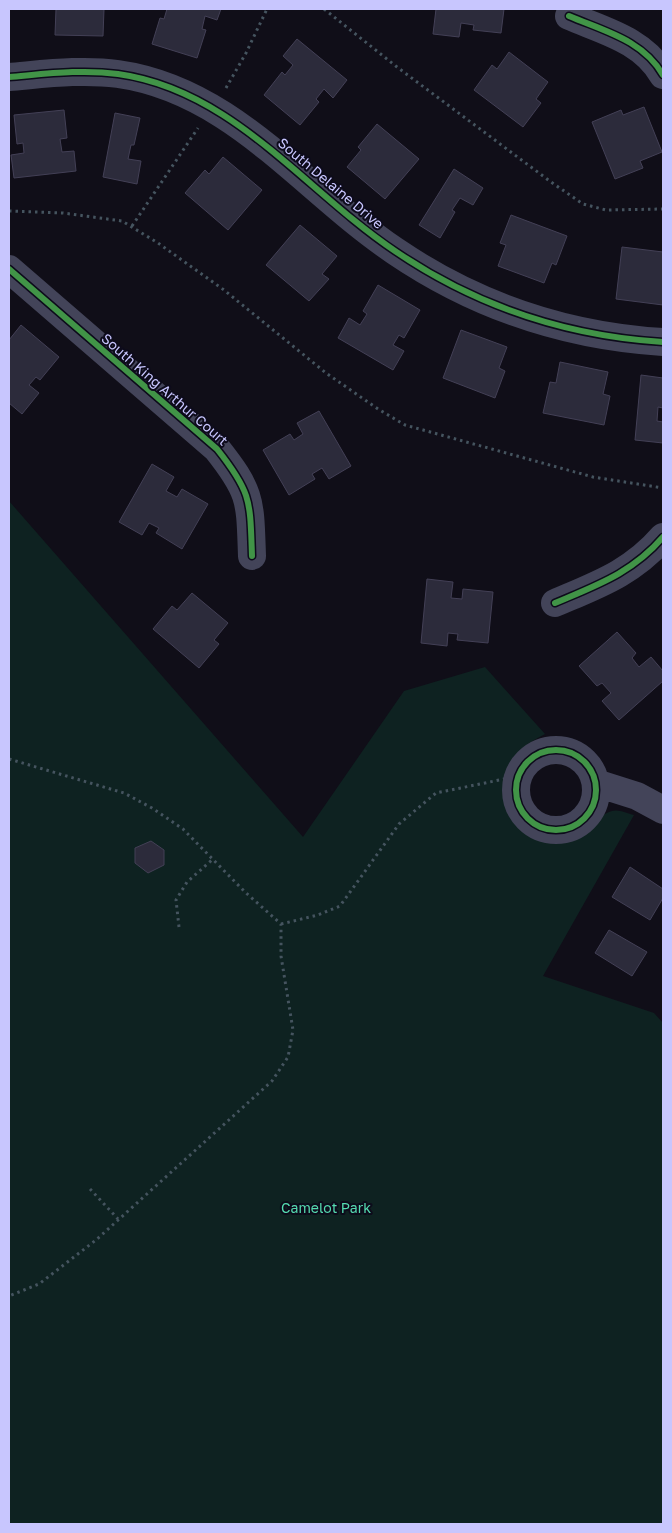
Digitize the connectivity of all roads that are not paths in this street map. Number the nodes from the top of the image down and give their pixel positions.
1 (569, 16) dead end
2 (663, 75) edge
3 (9, 77) edge
4 (9, 269) edge
5 (663, 342) edge
6 (663, 537) edge
7 (252, 556) dead end
8 (554, 603) dead end
9 (596, 782) junction
10 (663, 810) edge

1 - 2 street
3 - 5 street, South Delaine Drive
4 - 7 street, South King Arthur Court
6 - 8 street
9 - 9 street
9 - 10 street

